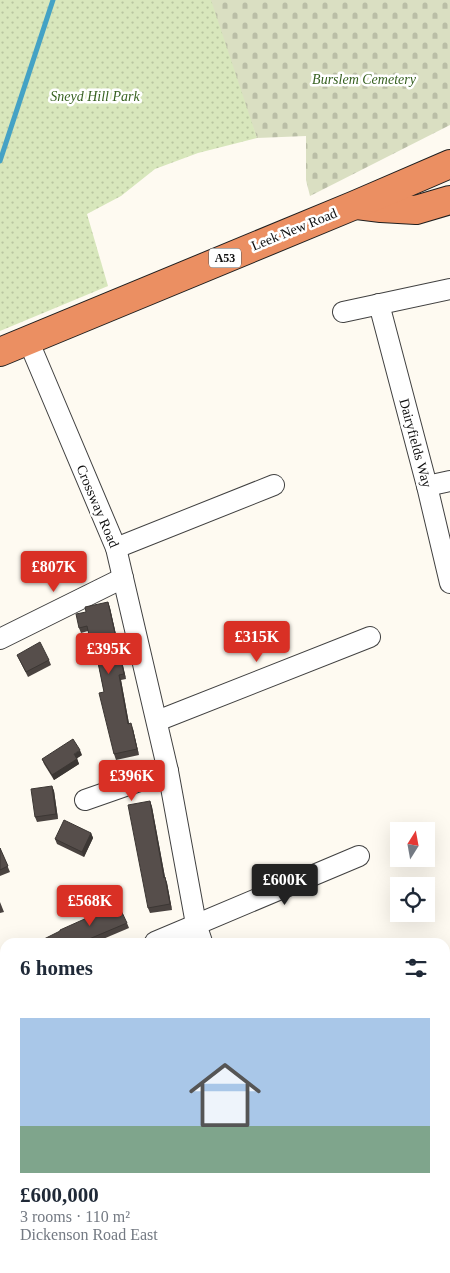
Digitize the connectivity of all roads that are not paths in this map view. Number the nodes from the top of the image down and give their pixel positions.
1 (450, 164) edge
2 (450, 200) edge
3 (356, 205) junction
4 (450, 289) edge
5 (379, 304) junction
6 (342, 312) dead end
7 (28, 340) junction
8 (0, 352) edge
9 (450, 481) edge
10 (274, 484) dead end
11 (428, 486) junction
12 (116, 548) junction
13 (123, 578) junction
14 (450, 583) edge
15 (370, 637) dead end
16 (0, 639) edge
17 (157, 721) junction
18 (168, 771) junction
19 (85, 800) dead end
20 (359, 856) dead end
21 (199, 933) edge
22 (175, 938) edge

1 - 3 highway, Leek New Road / A53
2 - 3 highway
3 - 7 highway, Leek New Road / A53
4 - 5 street
5 - 6 street
5 - 11 street, Dairyfields Way
7 - 8 highway, Leek New Road / A53
7 - 12 street, Crossway Road
9 - 11 street
10 - 12 street
11 - 14 street, Dairyfields Way
12 - 13 street, Crossway Road
13 - 16 street
13 - 17 street, Crossway Road
15 - 17 street
17 - 18 street, Crossway Road
18 - 19 street
18 - 21 street, Crossway Road
20 - 21 street
21 - 22 street

